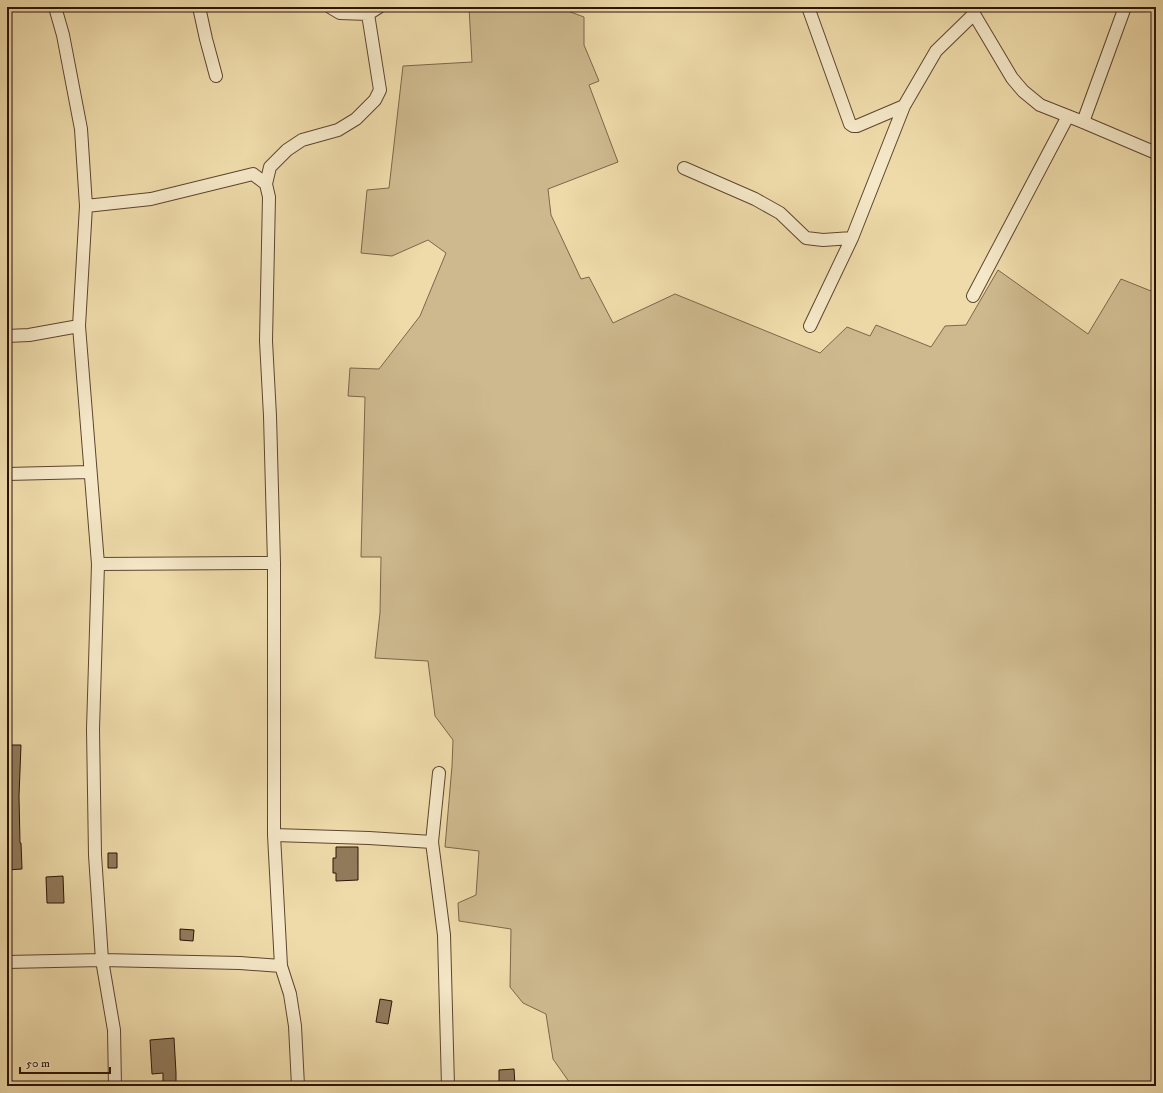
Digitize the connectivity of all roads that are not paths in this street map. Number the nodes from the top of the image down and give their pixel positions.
1 (55, 7) edge
2 (199, 7) edge
3 (330, 7) edge
4 (379, 7) edge
5 (808, 7) edge
6 (1125, 7) edge
7 (973, 11) edge
8 (368, 14) junction
9 (216, 76) dead end
10 (904, 106) junction
11 (1068, 116) junction
12 (1083, 122) junction
13 (1156, 153) edge
14 (270, 167) junction
15 (684, 168) dead end
16 (253, 174) junction
17 (266, 184) junction
18 (86, 206) junction
19 (852, 238) junction
20 (973, 296) dead end
21 (79, 326) junction
22 (810, 326) dead end
23 (7, 336) edge
24 (90, 472) junction
25 (7, 474) edge
26 (274, 563) junction
27 (98, 564) junction
28 (439, 773) dead end
29 (274, 835) junction
30 (432, 842) junction
31 (102, 960) junction
32 (7, 962) edge
33 (281, 966) junction
34 (115, 1086) edge
35 (298, 1086) edge
36 (448, 1086) edge

1 - 18 street
2 - 9 street
3 - 8 street
4 - 8 street
5 - 10 street
6 - 12 street
7 - 10 street
7 - 11 street
8 - 14 street
10 - 19 street
11 - 12 street
11 - 20 street
12 - 13 street
14 - 16 street
14 - 17 street
15 - 19 street
16 - 17 street
16 - 18 street
17 - 26 street
18 - 21 street
19 - 22 street
21 - 23 street
21 - 24 street
24 - 25 street
24 - 27 street
26 - 27 street
26 - 29 street
27 - 31 street
28 - 30 street
29 - 30 street
29 - 33 street
30 - 36 street
31 - 32 street
31 - 33 street
31 - 34 street
33 - 35 street

